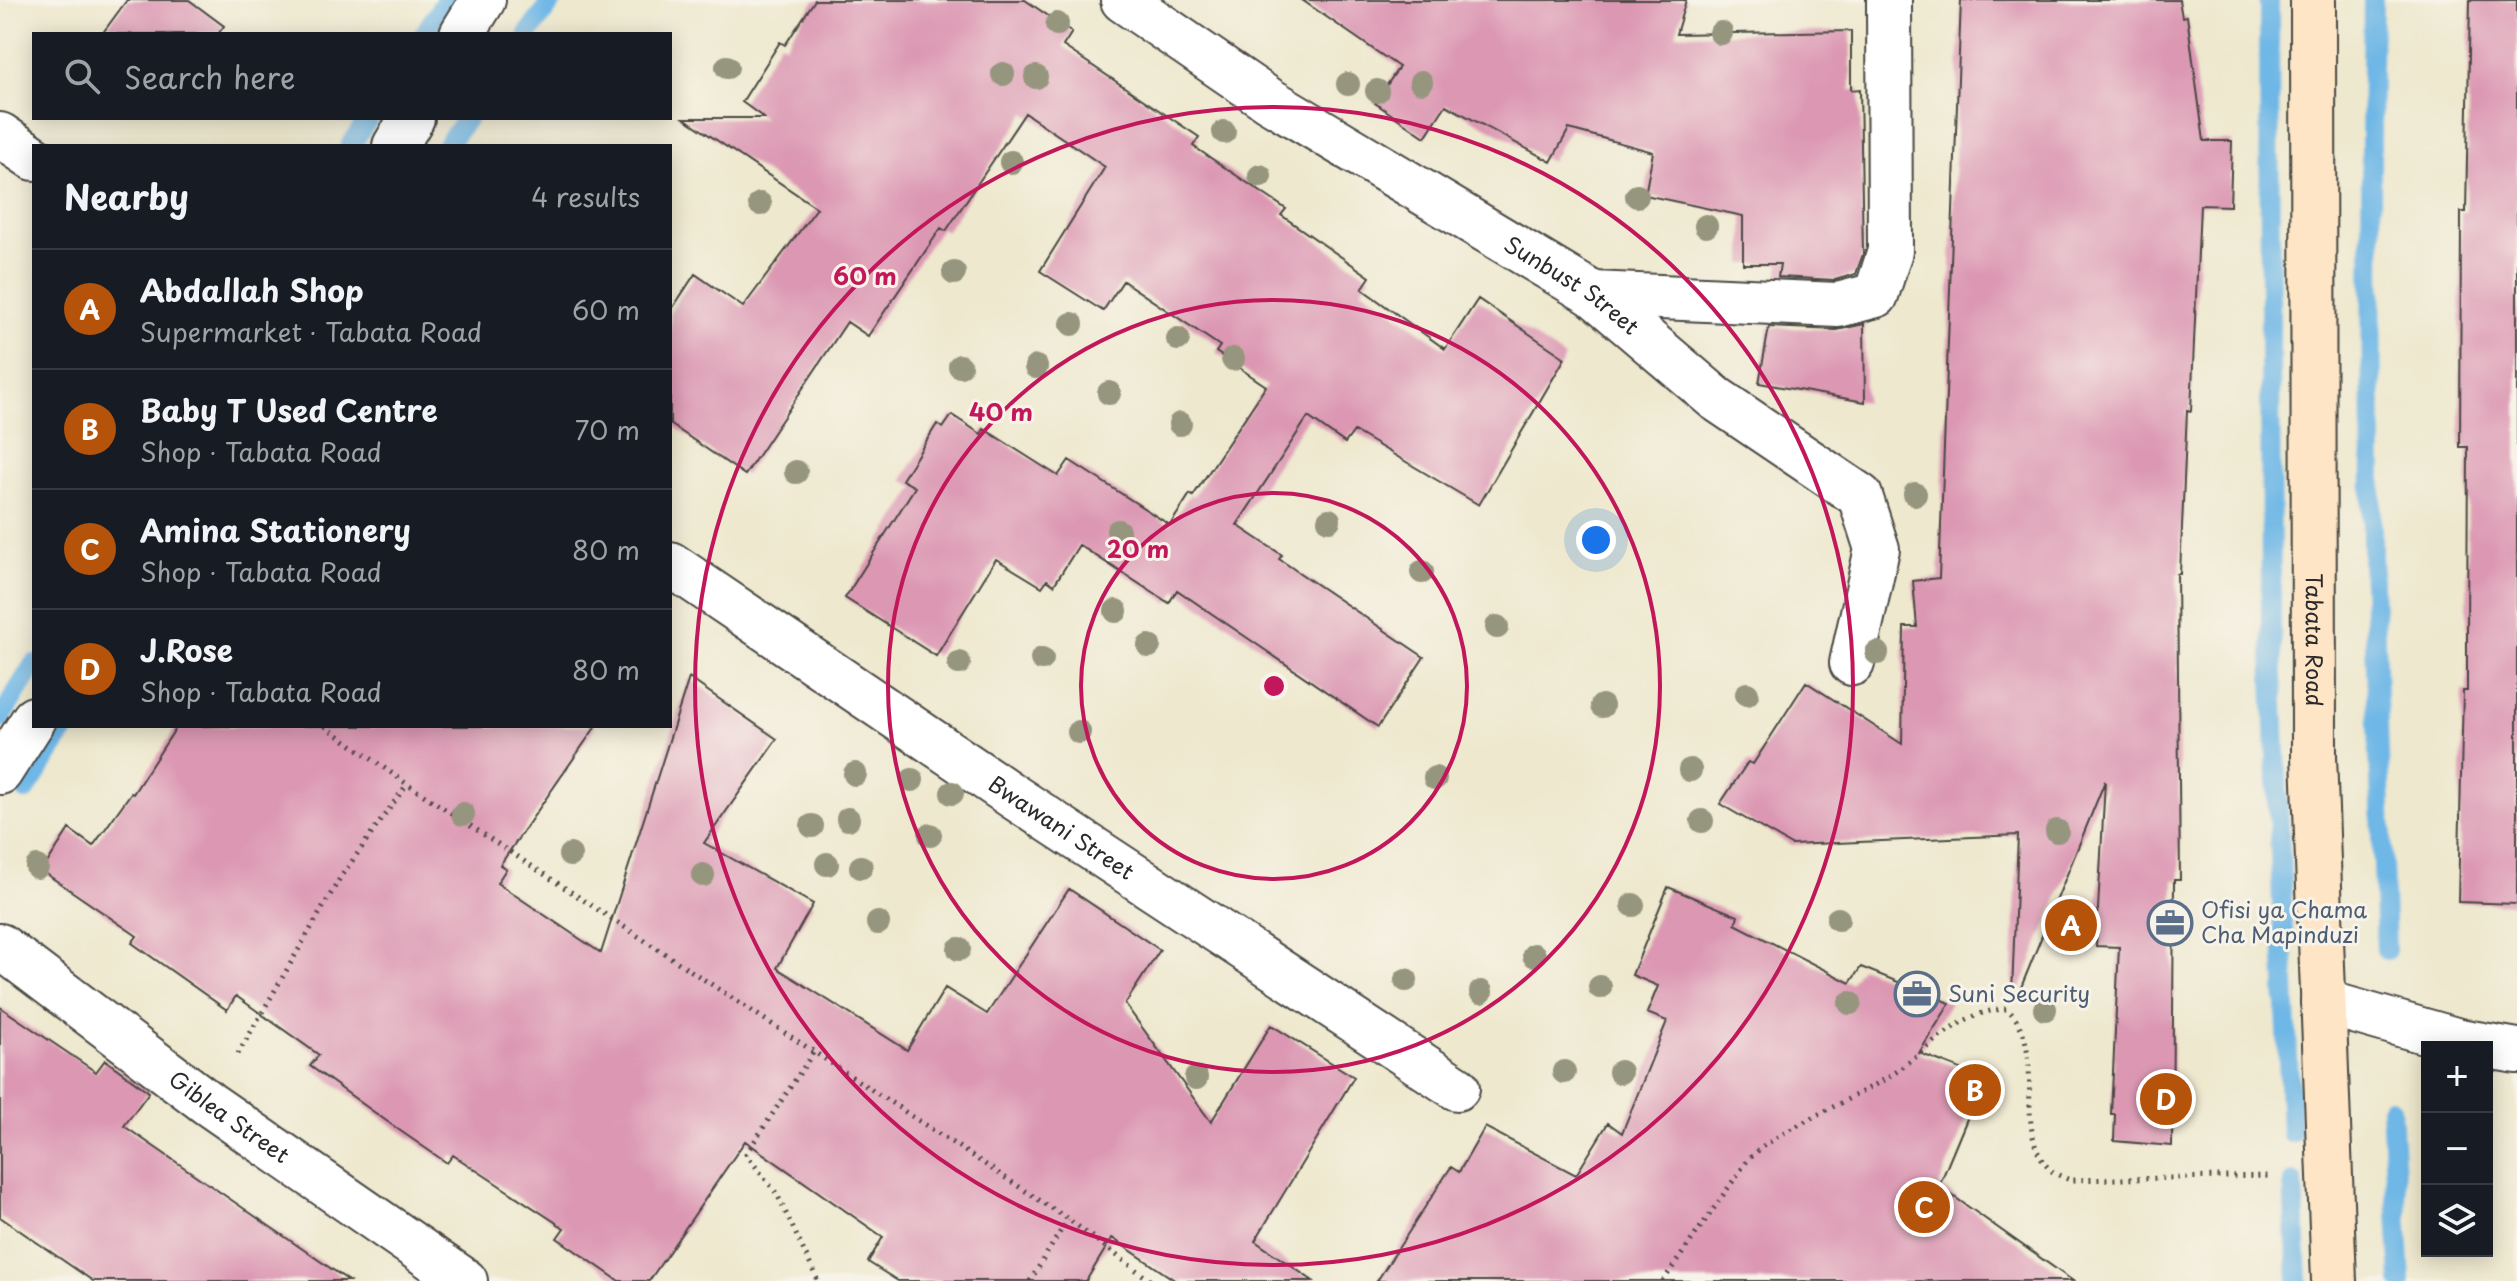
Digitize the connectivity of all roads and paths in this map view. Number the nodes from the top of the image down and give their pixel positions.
1 (483, 0) edge
2 (1123, 0) edge
3 (1889, 0) edge
4 (2313, 0) edge
5 (463, 32) edge
6 (411, 120) edge
7 (0, 135) edge
8 (396, 144) edge
9 (32, 157) edge
10 (1593, 294) junction
11 (672, 565) edge
12 (1852, 663) dead end
13 (32, 722) edge
14 (328, 728) edge
15 (0, 772) edge
16 (407, 784) junction
17 (0, 946) edge
18 (2323, 1002) junction
19 (2517, 1051) edge
20 (813, 1053) junction
21 (1457, 1088) dead end
22 (209, 1104) junction
23 (2330, 1175) junction
24 (1068, 1219) junction
25 (465, 1281) edge
26 (818, 1281) edge
27 (1030, 1281) edge
28 (1151, 1281) edge
29 (1663, 1281) edge
30 (2334, 1281) edge

1 - 5 street
2 - 10 street, Sunbust Street
3 - 10 street
4 - 18 main road, Tabata Road
6 - 8 street
7 - 9 street
10 - 12 street, Sunbust Street
11 - 21 street, Bwawani Street
13 - 15 street
14 - 16 path
16 - 20 path
16 - 22 path
17 - 22 street, Giblea Street
18 - 19 street
18 - 23 main road, Tabata Road
20 - 24 path
20 - 26 path
22 - 25 street, Giblea Street
23 - 29 path
23 - 30 main road, Tabata Road
24 - 27 path
24 - 28 path

